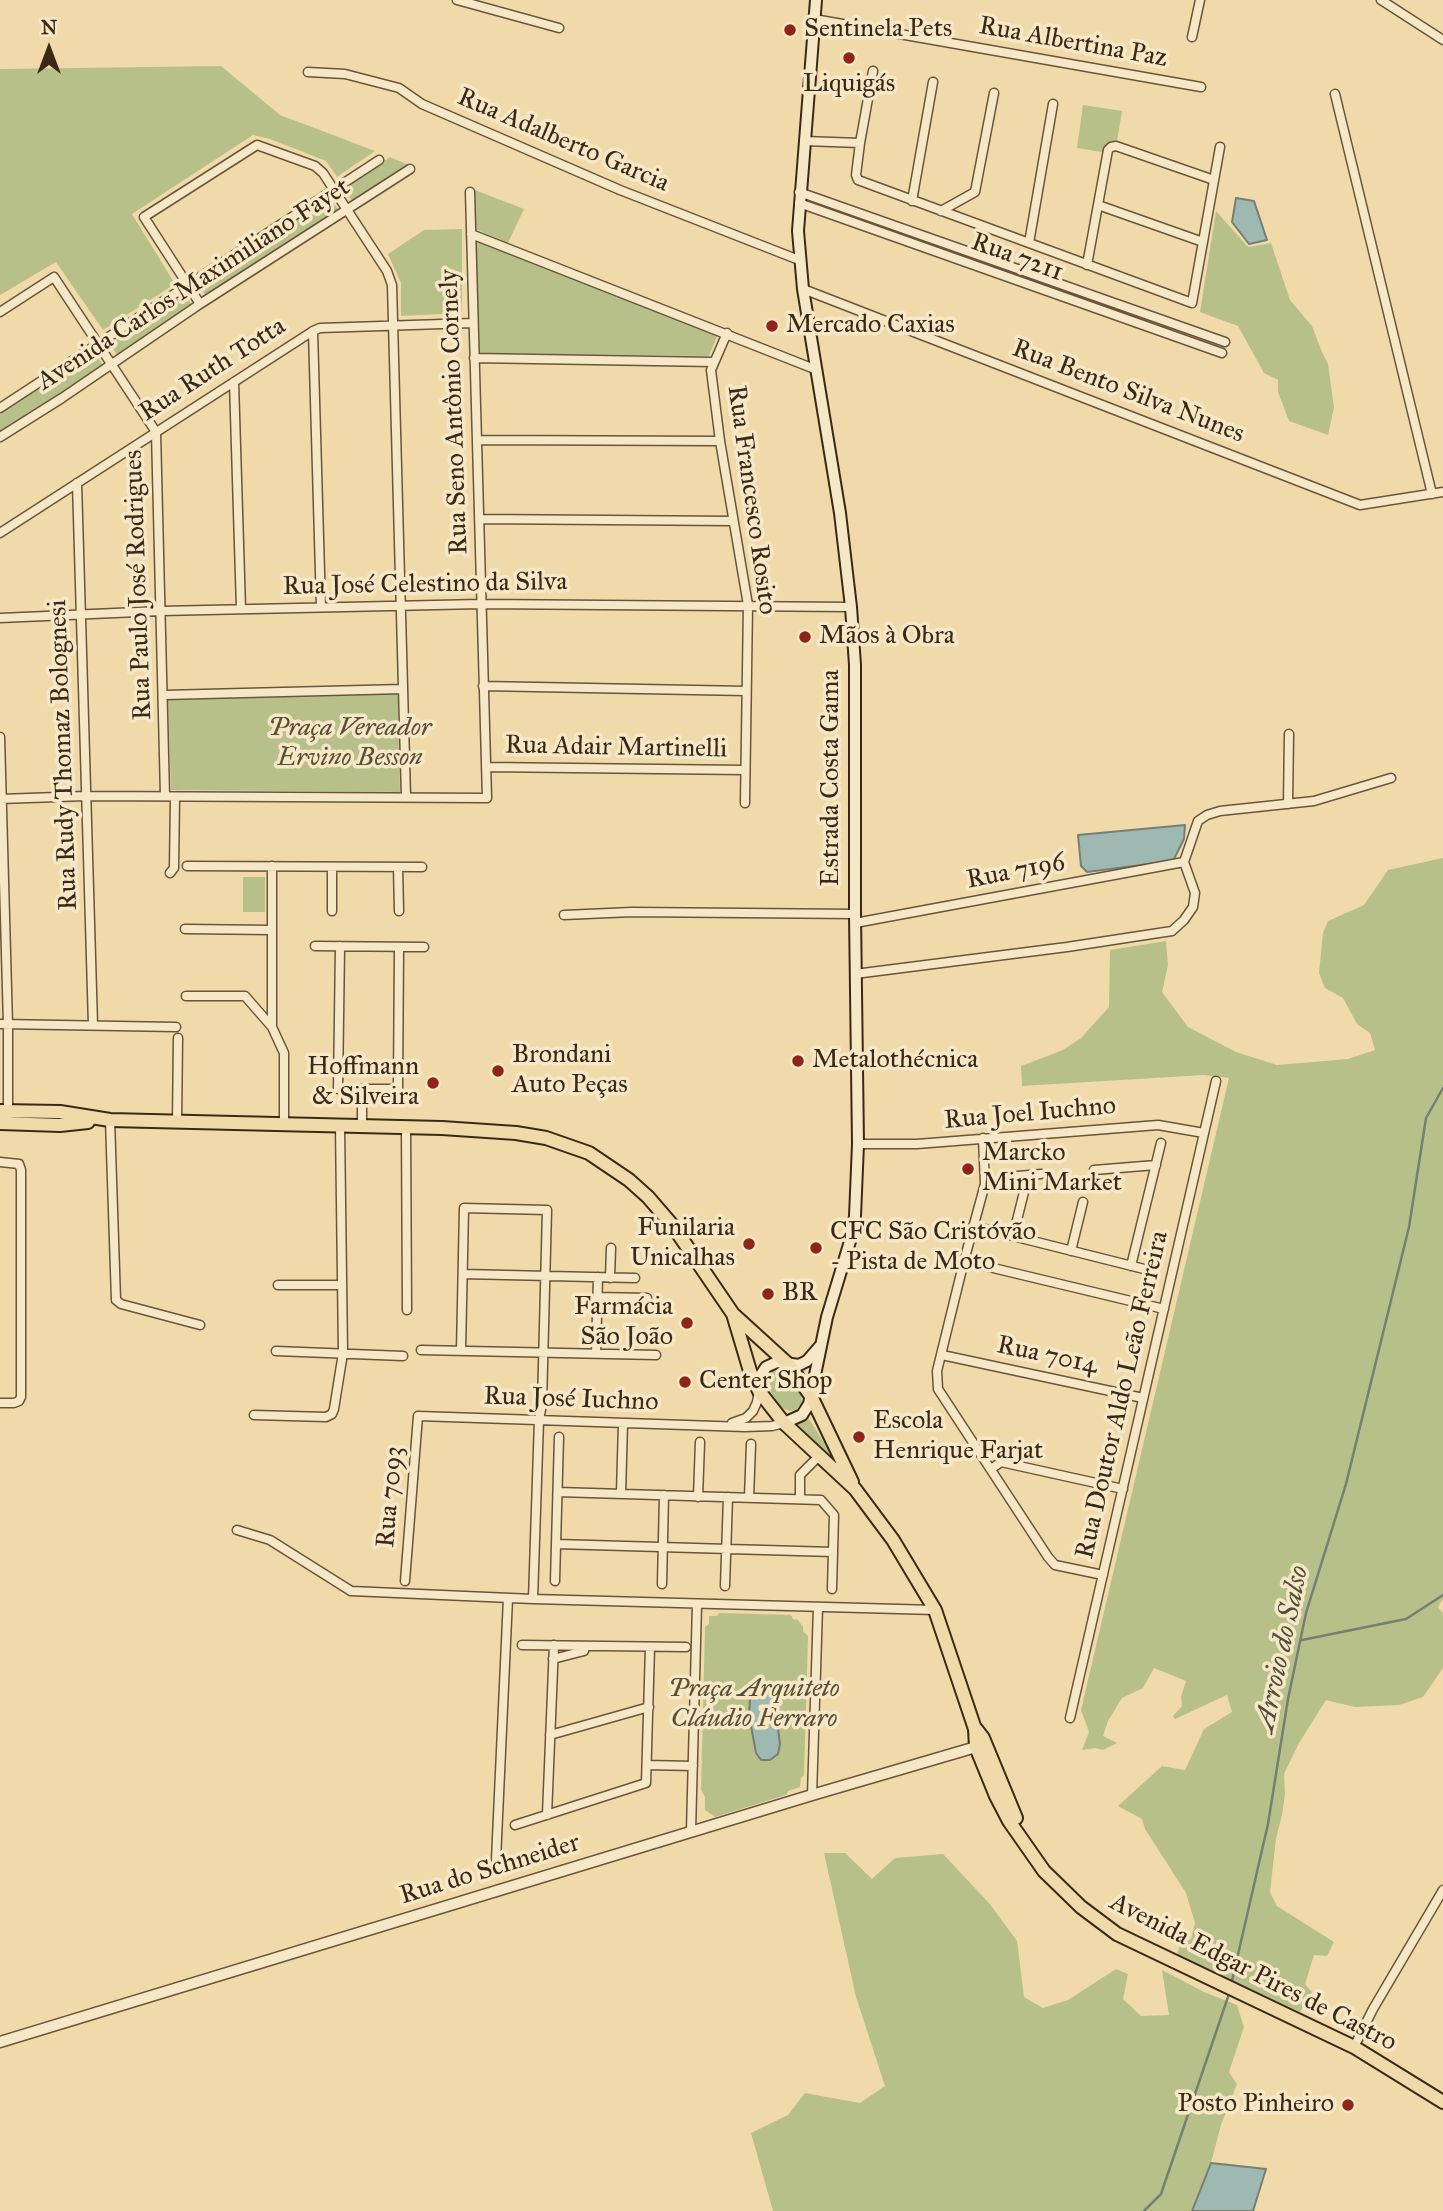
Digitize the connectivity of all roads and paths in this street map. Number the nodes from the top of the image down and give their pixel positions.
1 (457, 0) edge
2 (816, 0) edge
3 (1200, 0) edge
4 (1381, 0) edge
5 (814, 19) junction
6 (559, 27) dead end
7 (1192, 37) dead end
8 (1443, 40) edge
9 (873, 71) dead end
10 (308, 72) dead end
11 (933, 82) dead end
12 (1201, 87) dead end
13 (994, 93) dead end
14 (1335, 94) dead end
15 (1054, 104) dead end
16 (804, 141) junction
17 (860, 143) junction
18 (1220, 147) dead end
19 (379, 160) dead end
20 (410, 169) dead end
21 (1214, 180) junction
22 (335, 190) junction
23 (470, 192) dead end
24 (799, 197) junction
25 (961, 200) junction
26 (912, 201) junction
27 (1098, 205) junction
28 (348, 209) junction
29 (941, 211) junction
30 (962, 219) junction
31 (471, 234) junction
32 (1203, 242) junction
33 (1030, 243) junction
34 (799, 260) junction
35 (1087, 265) junction
36 (188, 285) junction
37 (803, 289) junction
38 (200, 304) junction
39 (0, 312) edge
40 (473, 323) junction
41 (393, 326) junction
42 (313, 331) junction
43 (727, 333) junction
44 (98, 342) junction
45 (1225, 342) dead end
46 (1222, 353) dead end
47 (474, 358) junction
48 (713, 362) junction
49 (112, 363) junction
50 (817, 370) junction
51 (234, 382) junction
52 (0, 408) edge
53 (156, 432) junction
54 (0, 437) edge
55 (477, 440) junction
56 (720, 441) junction
57 (77, 483) junction
58 (1443, 492) edge
59 (1432, 494) junction
60 (479, 519) junction
61 (733, 522) junction
62 (0, 533) edge
63 (481, 604) junction
64 (748, 605) junction
65 (400, 606) junction
66 (321, 607) junction
67 (851, 607) junction
68 (241, 609) junction
69 (161, 611) junction
70 (81, 614) junction
71 (0, 618) edge
72 (484, 686) junction
73 (403, 689) junction
74 (746, 691) junction
75 (164, 695) junction
76 (1289, 734) dead end
77 (0, 737) edge
78 (486, 767) junction
79 (745, 770) junction
80 (1391, 778) dead end
81 (86, 796) junction
82 (170, 796) junction
83 (406, 797) junction
84 (1, 799) edge
85 (745, 803) dead end
86 (1288, 804) junction
87 (1184, 862) junction
88 (187, 866) dead end
89 (272, 866) junction
90 (332, 867) junction
91 (398, 867) junction
92 (422, 867) dead end
93 (170, 873) dead end
94 (332, 911) dead end
95 (398, 911) dead end
96 (564, 915) dead end
97 (855, 919) junction
98 (185, 929) dead end
99 (272, 930) junction
100 (315, 946) dead end
101 (340, 946) junction
102 (399, 947) junction
103 (424, 947) dead end
104 (855, 974) junction
105 (186, 996) dead end
106 (4, 1025) edge
107 (93, 1025) junction
108 (176, 1027) dead end
109 (272, 1027) junction
110 (178, 1038) dead end
111 (1216, 1081) dead end
112 (362, 1089) junction
113 (4, 1117) edge
114 (110, 1120) junction
115 (177, 1123) junction
116 (284, 1124) junction
117 (340, 1126) junction
118 (362, 1126) junction
119 (406, 1128) junction
120 (1204, 1133) junction
121 (982, 1138) junction
122 (1161, 1143) dead end
123 (858, 1144) junction
124 (0, 1162) edge
125 (1156, 1165) junction
126 (1094, 1170) dead end
127 (1041, 1174) dead end
128 (1028, 1176) junction
129 (1006, 1177) dead end
130 (1083, 1202) dead end
131 (973, 1226) junction
132 (1013, 1236) junction
133 (611, 1248) dead end
134 (1071, 1251) junction
135 (964, 1261) junction
136 (1131, 1265) junction
137 (1152, 1271) dead end
138 (463, 1274) junction
139 (545, 1276) junction
140 (598, 1277) junction
141 (610, 1278) junction
142 (635, 1278) dead end
143 (278, 1285) dead end
144 (342, 1285) junction
145 (597, 1297) junction
146 (648, 1298) dead end
147 (1164, 1308) junction
148 (407, 1310) dead end
149 (733, 1314) junction
150 (200, 1325) dead end
151 (820, 1346) junction
152 (421, 1350) dead end
153 (276, 1351) dead end
154 (461, 1351) junction
155 (543, 1352) junction
156 (343, 1353) junction
157 (596, 1353) junction
158 (656, 1355) dead end
159 (942, 1355) junction
160 (403, 1356) dead end
161 (789, 1365) junction
162 (759, 1391) junction
163 (811, 1396) junction
164 (1143, 1398) junction
165 (0, 1403) edge
166 (254, 1415) dead end
167 (418, 1416) joint
168 (539, 1420) junction
169 (623, 1423) junction
170 (784, 1423) junction
171 (723, 1425) junction
172 (559, 1437) dead end
173 (700, 1442) dead end
174 (751, 1444) dead end
175 (820, 1455) junction
176 (991, 1469) junction
177 (855, 1489) junction
178 (1123, 1489) junction
179 (558, 1492) junction
180 (621, 1494) junction
181 (664, 1496) junction
182 (698, 1497) junction
183 (728, 1497) junction
184 (749, 1498) junction
185 (800, 1500) junction
186 (237, 1530) dead end
187 (556, 1544) junction
188 (663, 1548) junction
189 (726, 1549) junction
190 (833, 1552) junction
191 (1103, 1575) junction
192 (405, 1581) dead end
193 (555, 1581) dead end
194 (662, 1584) dead end
195 (725, 1586) dead end
196 (832, 1589) dead end
197 (508, 1598) junction
198 (533, 1599) junction
199 (697, 1604) junction
200 (818, 1607) junction
201 (935, 1610) junction
202 (522, 1645) dead end
203 (554, 1645) junction
204 (584, 1646) junction
205 (650, 1647) junction
206 (686, 1647) dead end
207 (553, 1659) junction
208 (649, 1707) junction
209 (1070, 1718) dead end
210 (975, 1728) junction
211 (550, 1735) junction
212 (976, 1747) junction
213 (990, 1758) junction
214 (647, 1765) junction
215 (693, 1766) junction
216 (812, 1795) junction
217 (547, 1815) junction
218 (514, 1825) dead end
219 (691, 1831) junction
220 (1024, 1841) junction
221 (496, 1860) dead end
222 (1443, 1890) edge
223 (0, 2042) edge
224 (1354, 2047) junction
225 (1443, 2102) edge

1 - 6 street
2 - 5 main road, Estrada Costa Gama
3 - 7 street
4 - 8 street
5 - 12 street, Rua Albertina Paz
5 - 16 main road, Estrada Costa Gama
9 - 17 street
10 - 34 street, Rua Adalberto Garcia
11 - 26 street
13 - 25 street
14 - 59 street
15 - 33 street
16 - 17 street
16 - 24 main road, Estrada Costa Gama
17 - 26 street
18 - 21 street
19 - 22 street, Avenida Carlos Maximiliano Fayet
20 - 28 street, Avenida Carlos Maximiliano Fayet
21 - 27 street
21 - 32 street
22 - 28 street
22 - 36 street, Avenida Carlos Maximiliano Fayet
22 - 36 street
23 - 31 street, Rua Seno Antônio Cornely
24 - 34 main road, Estrada Costa Gama
24 - 45 street
24 - 46 street, Rua 7211
25 - 29 street
25 - 30 street
26 - 29 street
27 - 32 street
27 - 35 street
28 - 38 street, Avenida Carlos Maximiliano Fayet
28 - 41 street
29 - 30 street
30 - 33 street
31 - 40 street, Rua Seno Antônio Cornely
31 - 43 street
32 - 35 street
33 - 35 street
34 - 37 main road, Estrada Costa Gama
36 - 38 street
36 - 44 street, Avenida Carlos Maximiliano Fayet
37 - 50 main road, Estrada Costa Gama
37 - 59 street, Rua Bento Silva Nunes
38 - 49 street, Avenida Carlos Maximiliano Fayet
39 - 44 street, Rua Paulo José Rodrigues
40 - 41 street, Rua Ruth Totta
40 - 47 street, Rua Seno Antônio Cornely
41 - 42 street, Rua Ruth Totta
41 - 65 street
42 - 51 street, Rua Ruth Totta
42 - 66 street
43 - 48 street, Rua Francesco Rosito
43 - 50 street
44 - 49 street, Rua Paulo José Rodrigues
44 - 52 street, Avenida Carlos Maximiliano Fayet
47 - 48 street
47 - 55 street, Rua Seno Antônio Cornely
48 - 56 street, Rua Francesco Rosito
49 - 53 street, Rua Paulo José Rodrigues
49 - 54 street, Avenida Carlos Maximiliano Fayet
50 - 67 main road, Estrada Costa Gama
51 - 53 street, Rua Ruth Totta
51 - 68 street
53 - 57 street, Rua Ruth Totta
53 - 69 street, Rua Paulo José Rodrigues
55 - 56 street
55 - 60 street, Rua Seno Antônio Cornely
56 - 61 street, Rua Francesco Rosito
57 - 62 street, Rua Ruth Totta
57 - 70 street, Rua Rudy Thomaz Bolognesi
58 - 59 street, Rua Bento Silva Nunes
60 - 61 street
60 - 63 street, Rua Seno Antônio Cornely
61 - 64 street, Rua Francesco Rosito
63 - 64 street, Rua José Celestino da Silva
63 - 65 street, Rua José Celestino da Silva
63 - 72 street, Rua Seno Antônio Cornely
64 - 67 street, Rua José Celestino da Silva
64 - 74 street, Rua Francesco Rosito
65 - 66 street, Rua José Celestino da Silva
65 - 73 street
66 - 68 street, Rua José Celestino da Silva
67 - 97 main road, Estrada Costa Gama
68 - 69 street, Rua José Celestino da Silva
69 - 70 street, Rua José Celestino da Silva
69 - 75 street, Rua Paulo José Rodrigues
70 - 71 street, Rua José Celestino da Silva
70 - 81 street, Rua Rudy Thomaz Bolognesi
72 - 74 street
72 - 78 street, Rua Seno Antônio Cornely
73 - 75 street
73 - 83 street
74 - 79 street, Rua Francesco Rosito
75 - 82 street, Rua Paulo José Rodrigues
76 - 86 street
77 - 84 street
78 - 79 street, Rua Adair Martinelli
78 - 83 street, Rua Seno Antônio Cornely
79 - 85 street, Rua Francesco Rosito
80 - 86 street
81 - 82 street
81 - 84 street
81 - 107 street, Rua Rudy Thomaz Bolognesi
82 - 83 street
82 - 93 street, Rua Paulo José Rodrigues
84 - 106 street
86 - 87 street
87 - 97 street, Rua 7196
87 - 104 street
88 - 89 street
89 - 90 street
89 - 99 street
90 - 91 street
90 - 94 street
91 - 92 street
91 - 95 street
96 - 97 street, Rua 7196
97 - 104 main road, Estrada Costa Gama
98 - 99 street
99 - 109 street
100 - 101 street
101 - 102 street
101 - 112 street
102 - 103 street
102 - 112 street
104 - 123 main road, Estrada Costa Gama
105 - 109 street
106 - 107 street
106 - 113 street
107 - 108 street
109 - 116 street
110 - 115 street
111 - 120 street, Rua Doutor Aldo Leão Ferreira
112 - 118 street
113 - 114 main road, Avenida Edgar Pires de Castro
114 - 115 main road, Avenida Edgar Pires de Castro
114 - 150 street
115 - 116 main road, Avenida Edgar Pires de Castro
116 - 117 main road, Avenida Edgar Pires de Castro
117 - 118 main road, Avenida Edgar Pires de Castro
117 - 144 street
118 - 119 main road, Avenida Edgar Pires de Castro
119 - 148 street
119 - 149 main road, Avenida Edgar Pires de Castro
120 - 121 street, Rua Joel Iuchno
120 - 147 street, Rua Doutor Aldo Leão Ferreira
121 - 123 street, Rua Joel Iuchno
121 - 131 street
122 - 125 street
123 - 151 main road, Estrada Costa Gama
124 - 165 street
125 - 126 street
125 - 136 street
127 - 128 street
128 - 129 street
128 - 132 street
130 - 134 street
131 - 132 street
131 - 135 street
132 - 134 street
133 - 141 street
134 - 136 street
135 - 147 street
135 - 159 street
136 - 137 street
138 - 139 street
138 - 139 street
138 - 154 street
139 - 140 street
139 - 155 street
140 - 141 street
140 - 145 street
141 - 142 street
143 - 144 street
144 - 156 street
145 - 146 street
145 - 157 street
147 - 164 street, Rua Doutor Aldo Leão Ferreira
149 - 161 main road, Avenida Edgar Pires de Castro
149 - 162 main road, Avenida Edgar Pires de Castro
151 - 161 main road
151 - 163 main road, Estrada Costa Gama
152 - 154 street
153 - 156 street
154 - 155 street
155 - 157 street
155 - 168 street
156 - 160 street
156 - 166 street
157 - 158 street
159 - 164 street, Rua 7014
159 - 176 street
161 - 162 main road
161 - 163 main road, Avenida Edgar Pires de Castro
162 - 170 main road, Avenida Edgar Pires de Castro
162 - 171 street, Rua José Iuchno
163 - 170 main road
163 - 177 main road, Avenida Edgar Pires de Castro
164 - 178 street, Rua Doutor Aldo Leão Ferreira
167 - 168 street, Rua José Iuchno
167 - 192 street, Rua 7093
168 - 169 street, Rua José Iuchno
168 - 198 street
169 - 171 street, Rua José Iuchno
169 - 180 street
170 - 171 street, Rua José Iuchno
170 - 175 main road, Avenida Edgar Pires de Castro
172 - 179 street
173 - 182 street
174 - 184 street
175 - 177 main road, Avenida Edgar Pires de Castro
175 - 185 street
176 - 178 street
176 - 191 street
177 - 201 main road, Avenida Edgar Pires de Castro
178 - 191 street, Rua Doutor Aldo Leão Ferreira
179 - 180 street
179 - 187 street
180 - 181 street
181 - 182 street
181 - 188 street
182 - 183 street
183 - 184 street
183 - 189 street
184 - 185 street
185 - 190 street
186 - 197 street
187 - 188 street
187 - 193 street
188 - 189 street
188 - 194 street
189 - 190 street
189 - 195 street
190 - 196 street
191 - 209 street, Rua Doutor Aldo Leão Ferreira
197 - 198 street
197 - 221 street
198 - 199 street
199 - 200 street
199 - 215 street
200 - 201 street
200 - 216 street
201 - 210 main road, Avenida Edgar Pires de Castro
202 - 203 street
203 - 204 street
203 - 207 street
204 - 205 street
204 - 207 street
205 - 206 street
205 - 208 street
207 - 211 street
208 - 211 street
208 - 214 street
210 - 212 main road, Avenida Edgar Pires de Castro
210 - 213 main road, Avenida Edgar Pires de Castro
211 - 217 street
212 - 213 street
212 - 216 street, Rua do Schneider
212 - 220 main road, Avenida Edgar Pires de Castro
213 - 220 main road, Avenida Edgar Pires de Castro
214 - 215 street
214 - 217 street
215 - 219 street
216 - 219 street, Rua do Schneider
217 - 218 street
219 - 223 street, Rua do Schneider
220 - 224 main road, Avenida Edgar Pires de Castro
222 - 224 street
224 - 225 main road, Avenida Edgar Pires de Castro

